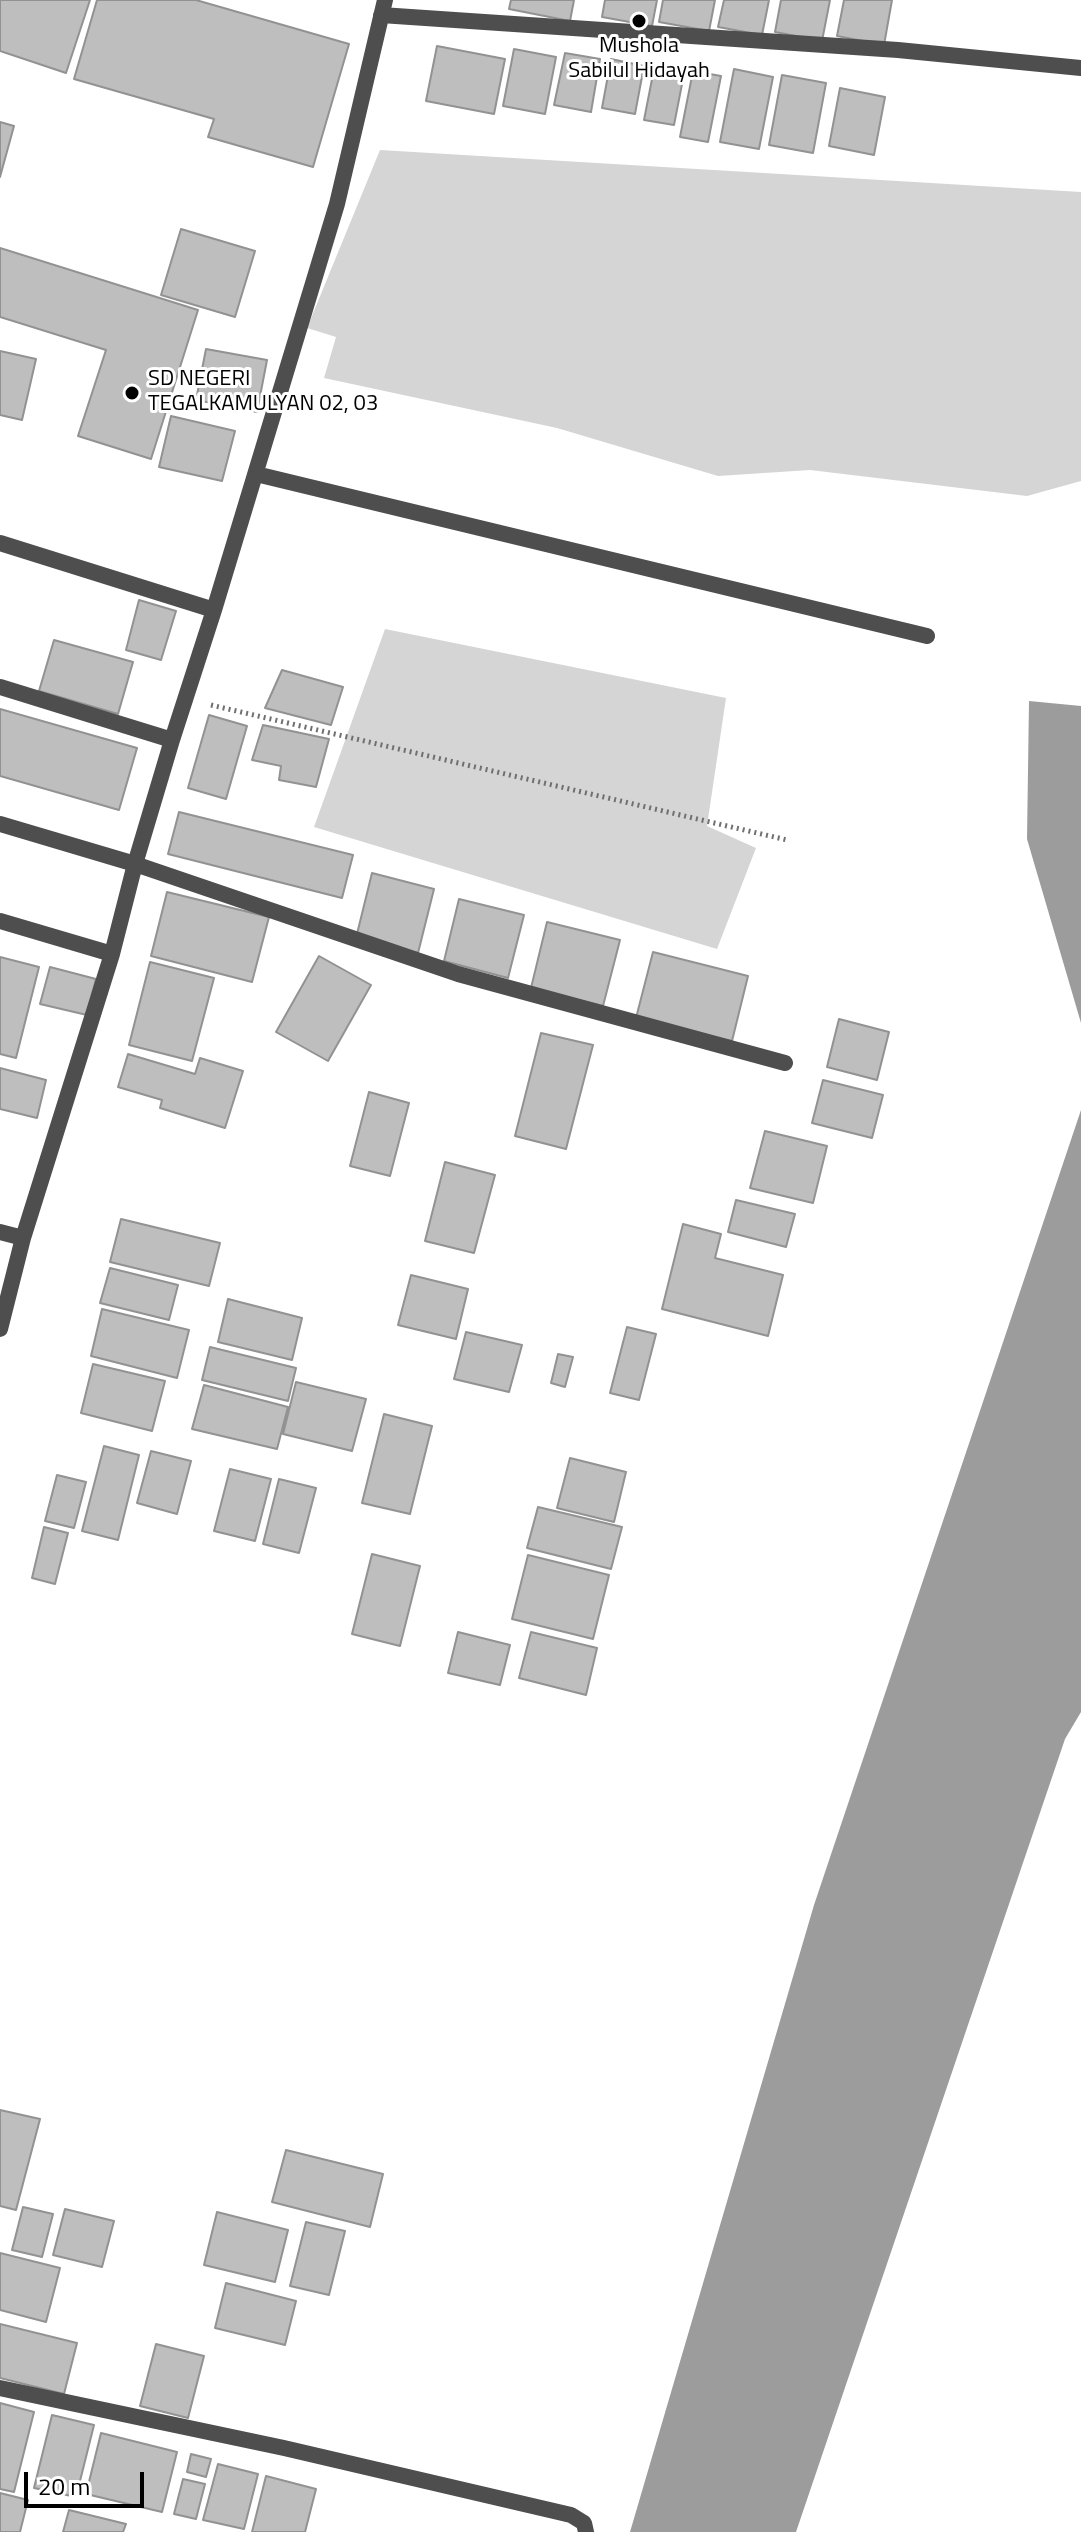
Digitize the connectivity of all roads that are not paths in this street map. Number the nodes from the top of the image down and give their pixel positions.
1 (383, 8) edge
2 (1081, 68) edge
3 (256, 474) junction
4 (0, 543) edge
5 (214, 610) junction
6 (927, 636) dead end
7 (0, 687) edge
8 (172, 740) junction
9 (0, 824) edge
10 (135, 864) junction
11 (0, 921) edge
12 (112, 954) junction
13 (785, 1063) dead end
14 (0, 1232) edge
15 (23, 1238) junction
16 (0, 1329) edge
17 (0, 2388) edge
18 (586, 2532) edge

1 - 2 street
1 - 3 street
3 - 5 street
3 - 6 street
4 - 5 street
5 - 8 street
7 - 8 street
8 - 10 street
9 - 10 street
10 - 12 street
10 - 13 street
11 - 12 street
12 - 15 street
14 - 15 street
15 - 16 street
17 - 18 street

